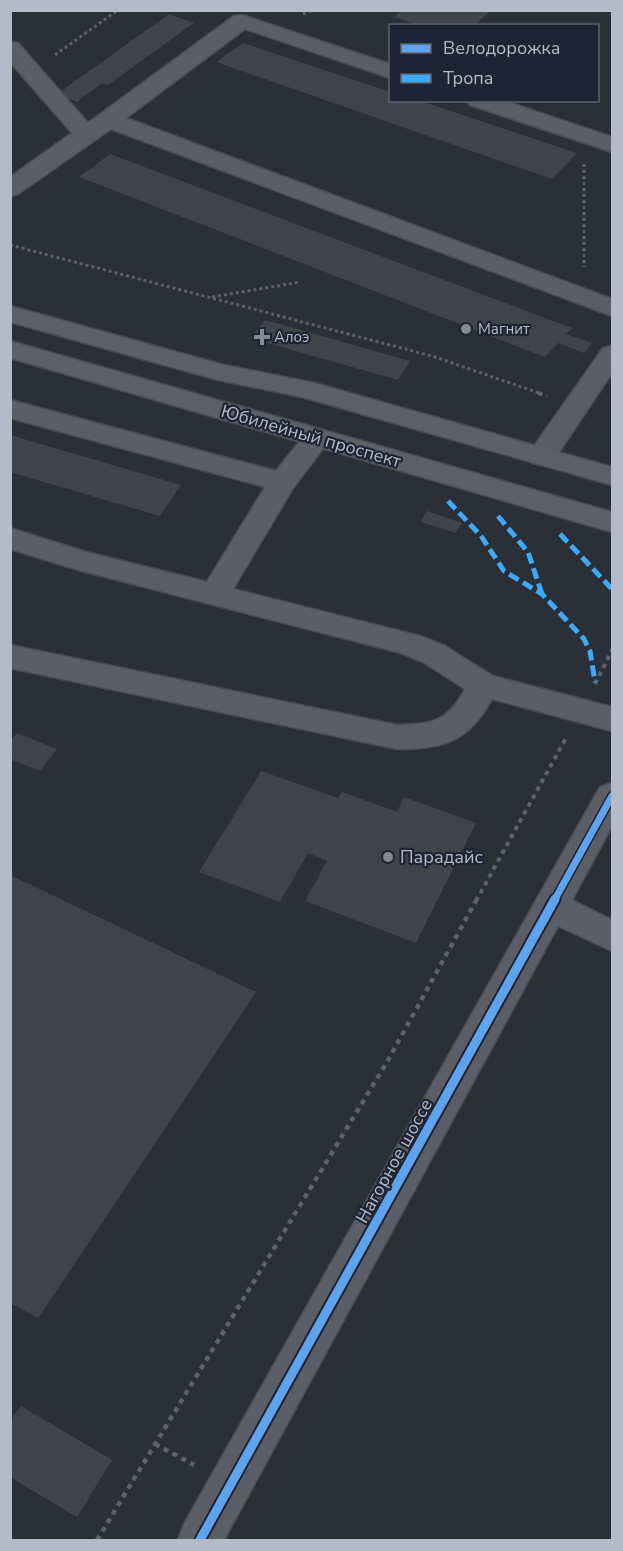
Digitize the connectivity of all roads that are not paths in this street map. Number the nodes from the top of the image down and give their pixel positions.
1 (248, 16) edge
2 (10, 48) edge
3 (389, 71) edge
4 (484, 102) edge
5 (109, 120) junction
6 (85, 134) junction
7 (612, 145) edge
8 (16, 178) edge
9 (612, 308) edge
10 (10, 314) edge
11 (10, 349) edge
12 (612, 354) edge
13 (10, 409) edge
14 (317, 438) junction
15 (542, 456) junction
16 (612, 476) edge
17 (282, 482) junction
18 (612, 522) edge
19 (14, 542) edge
20 (214, 595) junction
21 (10, 656) edge
22 (483, 685) junction
23 (612, 719) edge
24 (612, 796) edge
25 (553, 907) junction
26 (612, 936) edge
27 (200, 1540) edge

1 - 3 street
1 - 5 street
2 - 6 street
4 - 7 street
5 - 6 street
5 - 9 street
6 - 8 street
10 - 15 main road, Юбилейный проспект
11 - 14 main road, Юбилейный проспект
12 - 15 street
13 - 17 street
14 - 17 street
14 - 18 main road, Юбилейный проспект
15 - 16 main road, Юбилейный проспект
17 - 20 street
19 - 20 street
20 - 22 street
21 - 22 street
22 - 23 street
24 - 25 street, Нагорное шоссе
25 - 26 street
25 - 27 street, Нагорное шоссе

